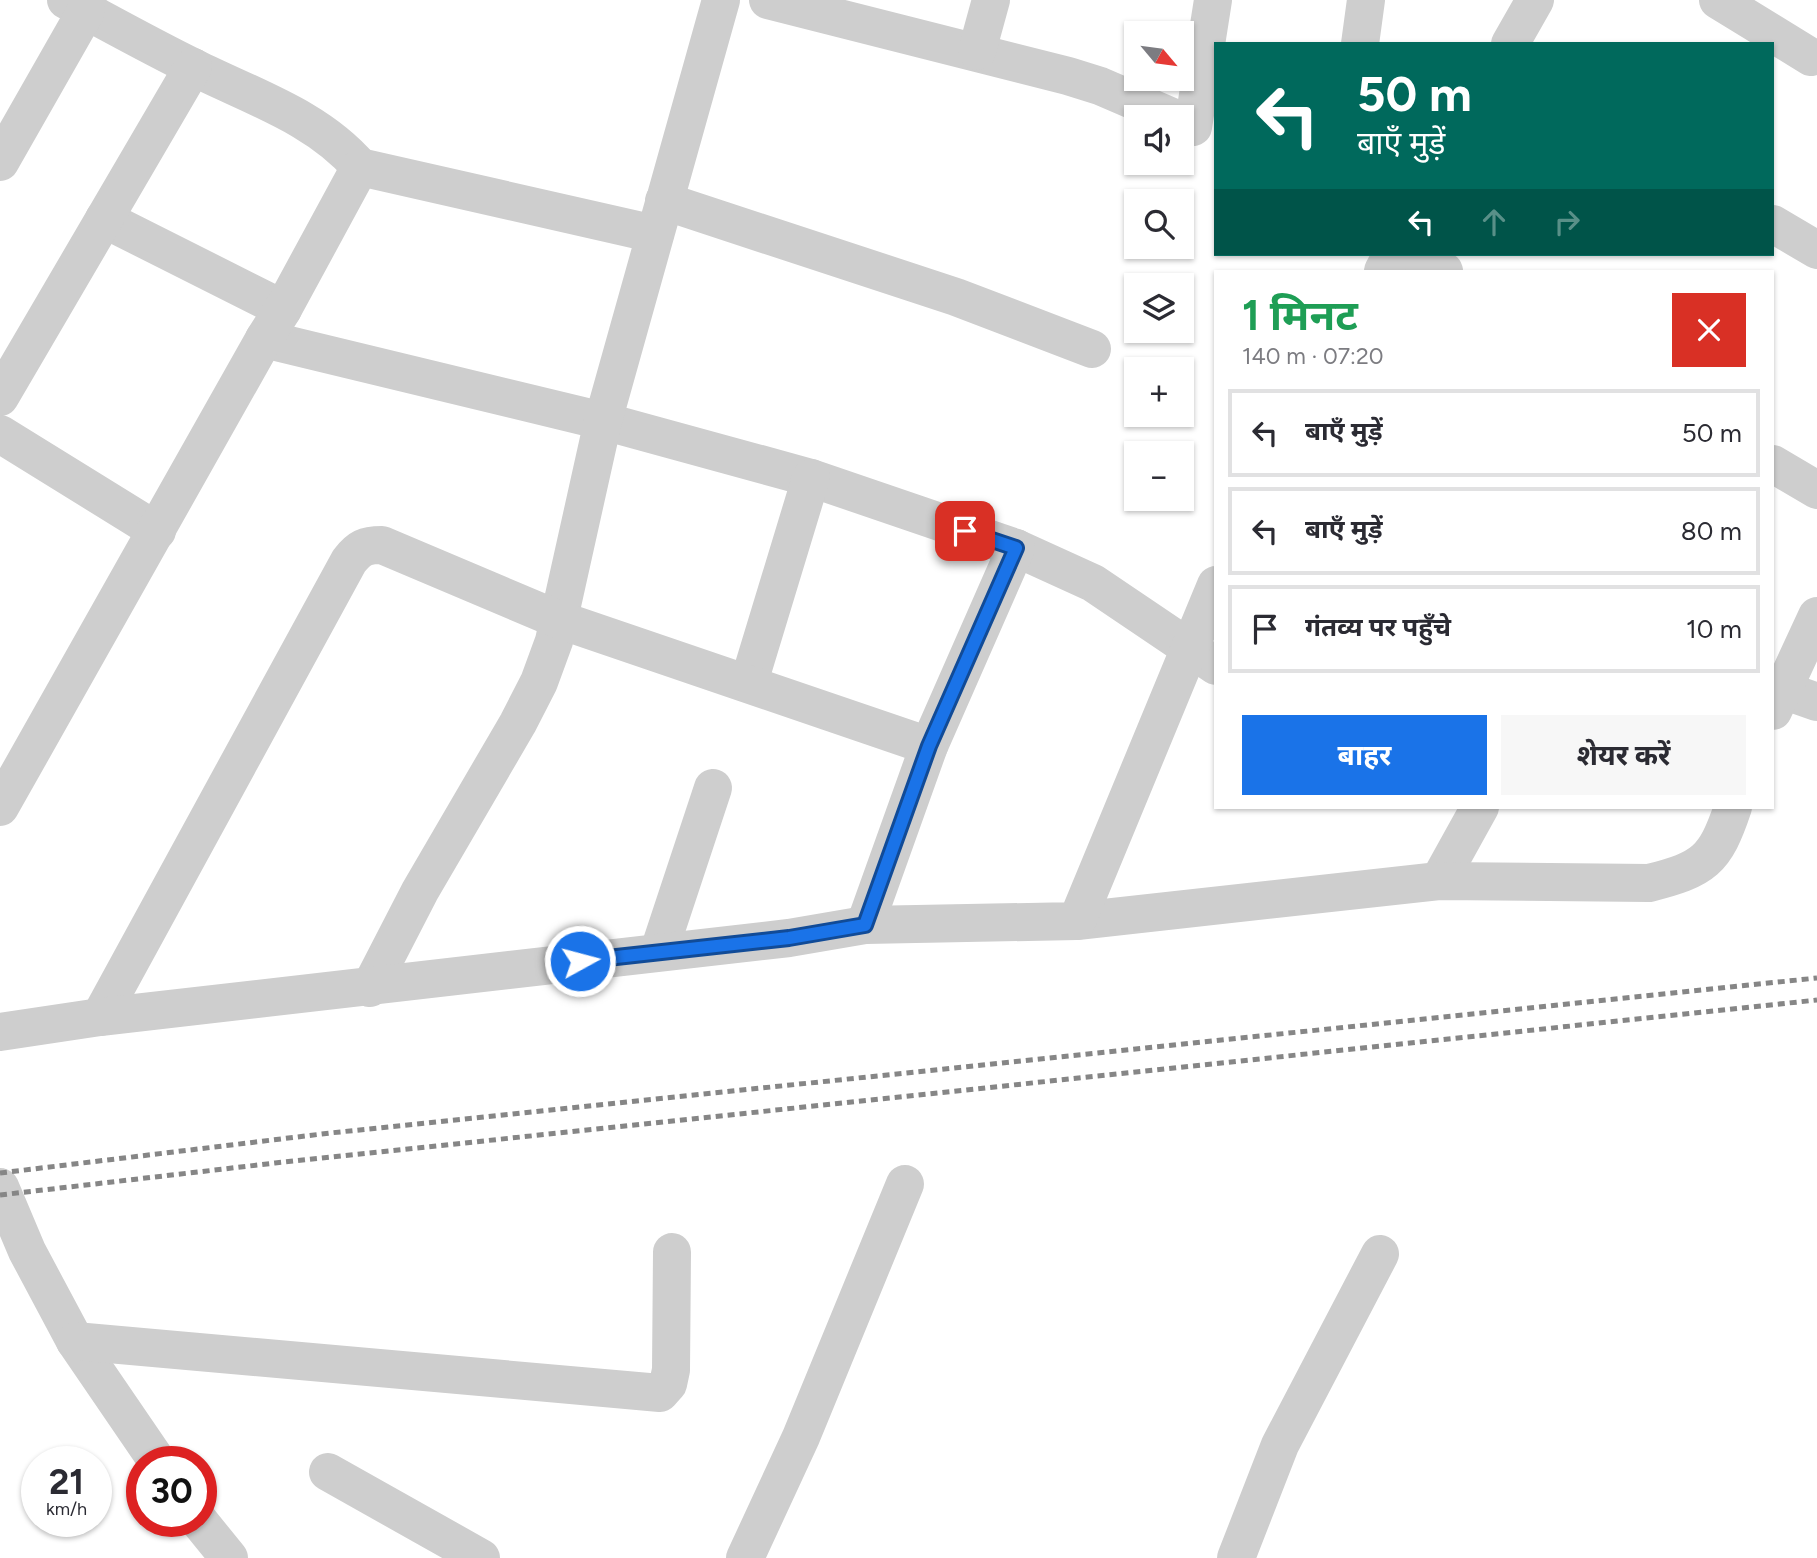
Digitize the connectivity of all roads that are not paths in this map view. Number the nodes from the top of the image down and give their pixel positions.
1 (721, 0) edge
2 (768, 0) edge
3 (991, 0) edge
4 (1213, 0) edge
5 (1366, 0) edge
6 (1535, 0) edge
7 (1718, 0) edge
8 (76, 5) edge
9 (1360, 42) edge
10 (1511, 42) edge
11 (977, 51) junction
12 (1811, 57) dead end
13 (193, 67) junction
14 (1143, 105) edge
15 (1194, 109) edge
16 (0, 162) edge
17 (360, 167) junction
18 (660, 218) junction
19 (104, 219) junction
20 (1774, 226) edge
21 (1817, 250) edge
22 (1418, 256) edge
23 (1442, 270) edge
24 (274, 324) junction
25 (1092, 349) dead end
26 (0, 397) edge
27 (603, 421) junction
28 (0, 434) edge
29 (1774, 465) edge
30 (811, 478) junction
31 (1817, 490) edge
32 (157, 531) junction
33 (1016, 548) junction
34 (1214, 596) edge
35 (1817, 616) edge
36 (557, 619) junction
37 (1203, 658) edge
38 (749, 682) junction
39 (1791, 701) edge
40 (929, 746) junction
41 (713, 788) dead end
42 (0, 807) edge
43 (1479, 809) edge
44 (1732, 809) edge
45 (1439, 881) junction
46 (1077, 921) junction
47 (865, 925) junction
48 (659, 951) junction
49 (370, 988) junction
50 (100, 1017) junction
51 (0, 1032) edge
52 (905, 1184) dead end
53 (0, 1187) edge
54 (672, 1252) dead end
55 (1380, 1254) dead end
56 (75, 1341) junction
57 (148, 1446) edge
58 (328, 1472) dead end
59 (211, 1537) edge
60 (229, 1558) edge
61 (481, 1558) edge
62 (745, 1558) edge
63 (1236, 1558) edge

1 - 18 street
2 - 11 street
3 - 11 street
4 - 15 street
5 - 9 street
6 - 10 street
7 - 12 street
8 - 13 street
8 - 16 street
11 - 14 street
13 - 17 street
13 - 19 street
17 - 18 street
17 - 24 street
18 - 25 street
18 - 27 street
19 - 24 street
19 - 26 street
20 - 21 street
22 - 23 street
24 - 27 street
24 - 32 street
27 - 30 street
27 - 36 street
28 - 32 street
29 - 31 street
30 - 33 street
30 - 38 street
32 - 42 street
33 - 37 street
33 - 40 street
34 - 37 street
35 - 39 street
36 - 38 street
36 - 49 street
36 - 50 street
37 - 46 street
38 - 40 street
40 - 47 street
41 - 48 street
43 - 45 street
44 - 45 street
45 - 46 street
46 - 47 street
47 - 48 street
48 - 49 street
49 - 50 street
50 - 51 street
52 - 62 street
53 - 56 street
54 - 56 street
55 - 63 street
56 - 57 street
58 - 61 street
59 - 60 street

